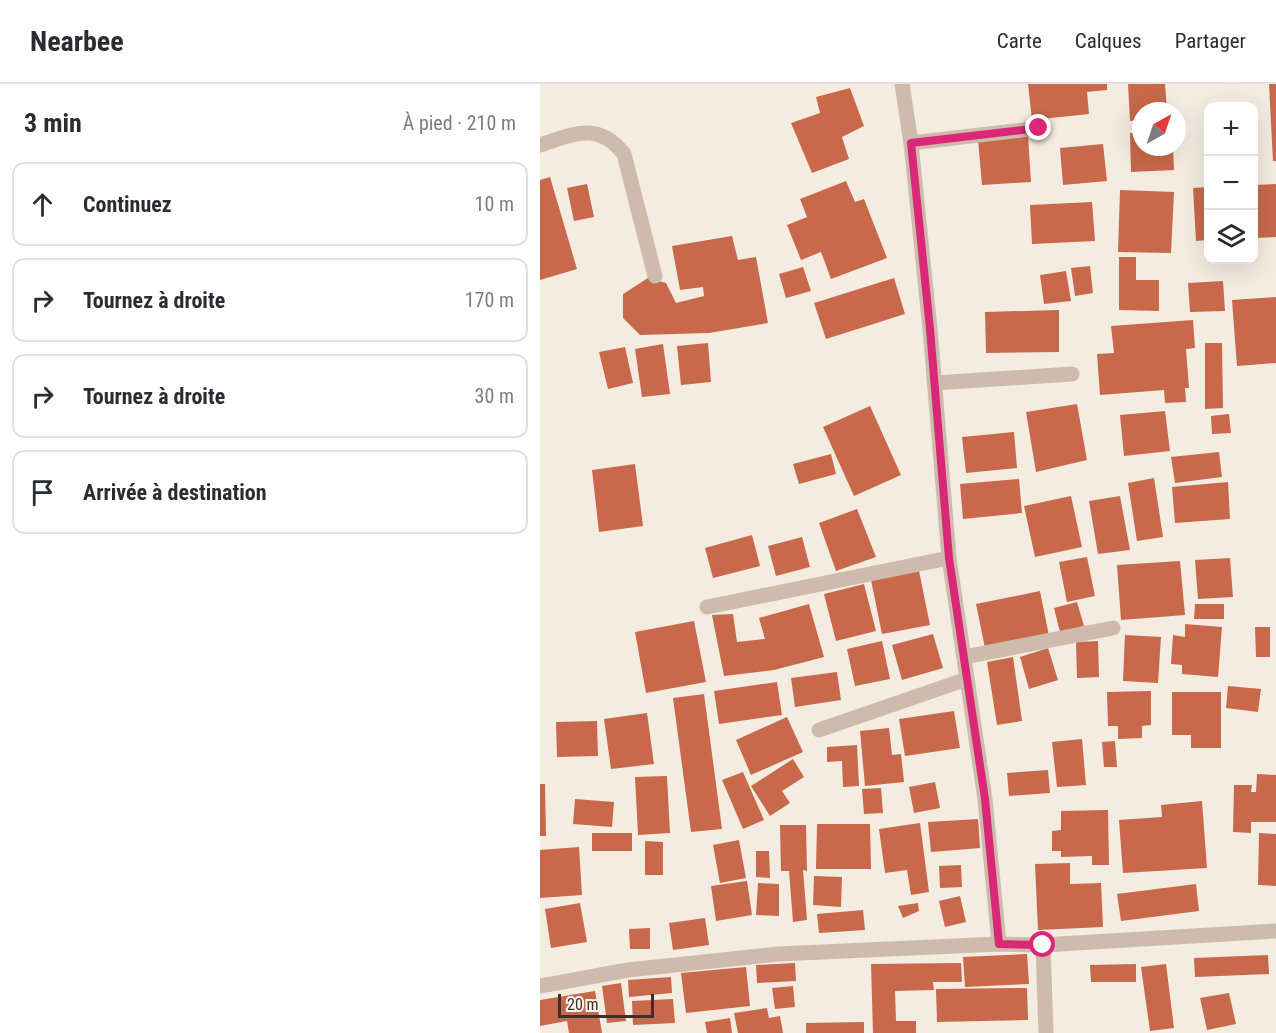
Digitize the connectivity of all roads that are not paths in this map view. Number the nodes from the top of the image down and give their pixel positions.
1 (902, 84) edge
2 (1039, 128) dead end
3 (911, 143) junction
4 (540, 145) edge
5 (655, 276) dead end
6 (1071, 374) dead end
7 (935, 383) junction
8 (949, 558) junction
9 (707, 607) dead end
10 (1113, 628) dead end
11 (964, 657) junction
12 (967, 679) junction
13 (819, 730) dead end
14 (1276, 931) edge
15 (999, 944) junction
16 (1043, 945) junction
17 (540, 986) edge
18 (1046, 1033) edge

1 - 3 street
2 - 3 street
3 - 7 street
4 - 5 street
6 - 7 street
7 - 8 street
8 - 9 street
8 - 11 street
10 - 11 street
11 - 12 street
12 - 13 street
12 - 15 street
14 - 16 street
15 - 16 street
15 - 17 street
16 - 18 street

